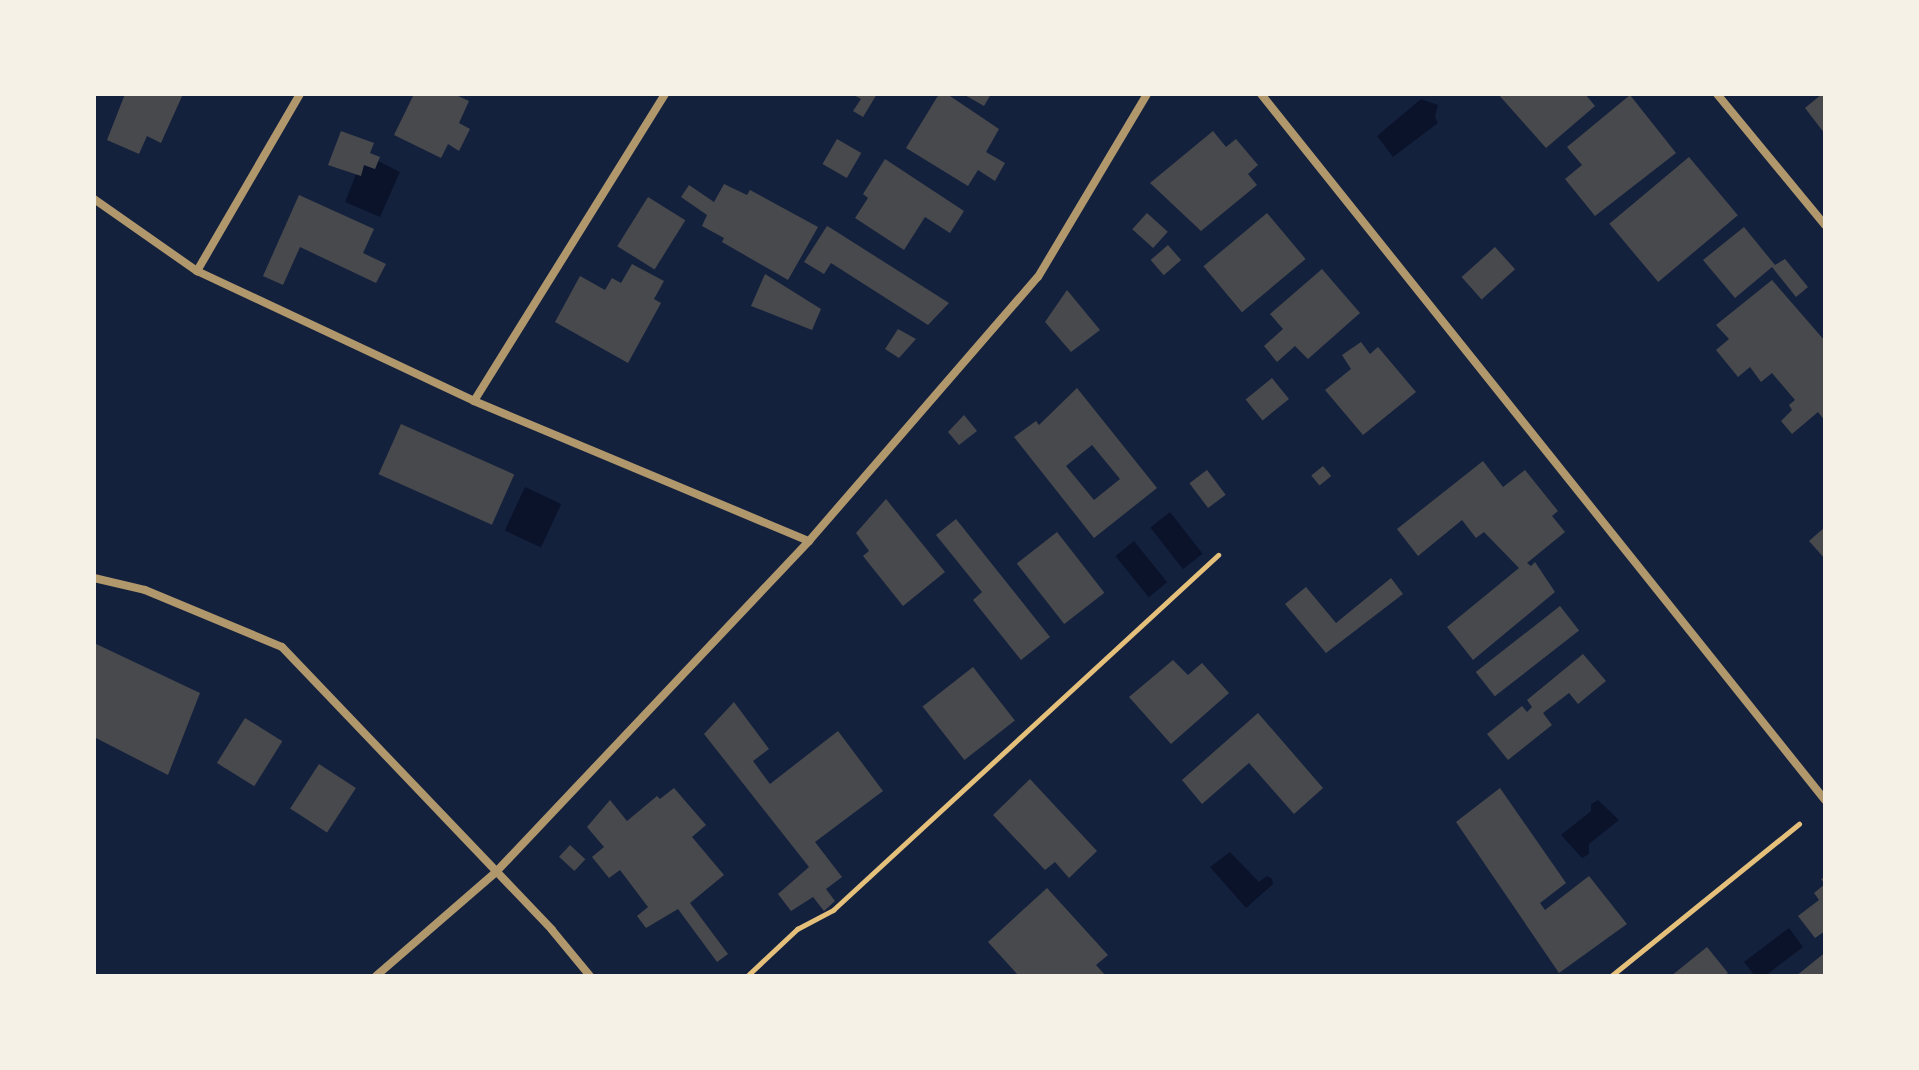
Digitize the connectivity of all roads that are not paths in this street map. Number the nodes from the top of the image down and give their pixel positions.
1 (300, 94) edge
2 (665, 94) edge
3 (1147, 94) edge
4 (1261, 94) edge
5 (1717, 94) edge
6 (94, 199) edge
7 (1825, 225) edge
8 (197, 271) junction
9 (474, 401) junction
10 (809, 541) junction
11 (94, 578) edge
12 (1825, 800) edge
13 (496, 872) junction
14 (376, 976) edge
15 (590, 976) edge

1 - 8 street
2 - 9 street
3 - 10 street
4 - 12 street
5 - 7 street
6 - 8 street
8 - 9 street
9 - 10 street
10 - 13 street
11 - 13 street
13 - 14 street
13 - 15 street

